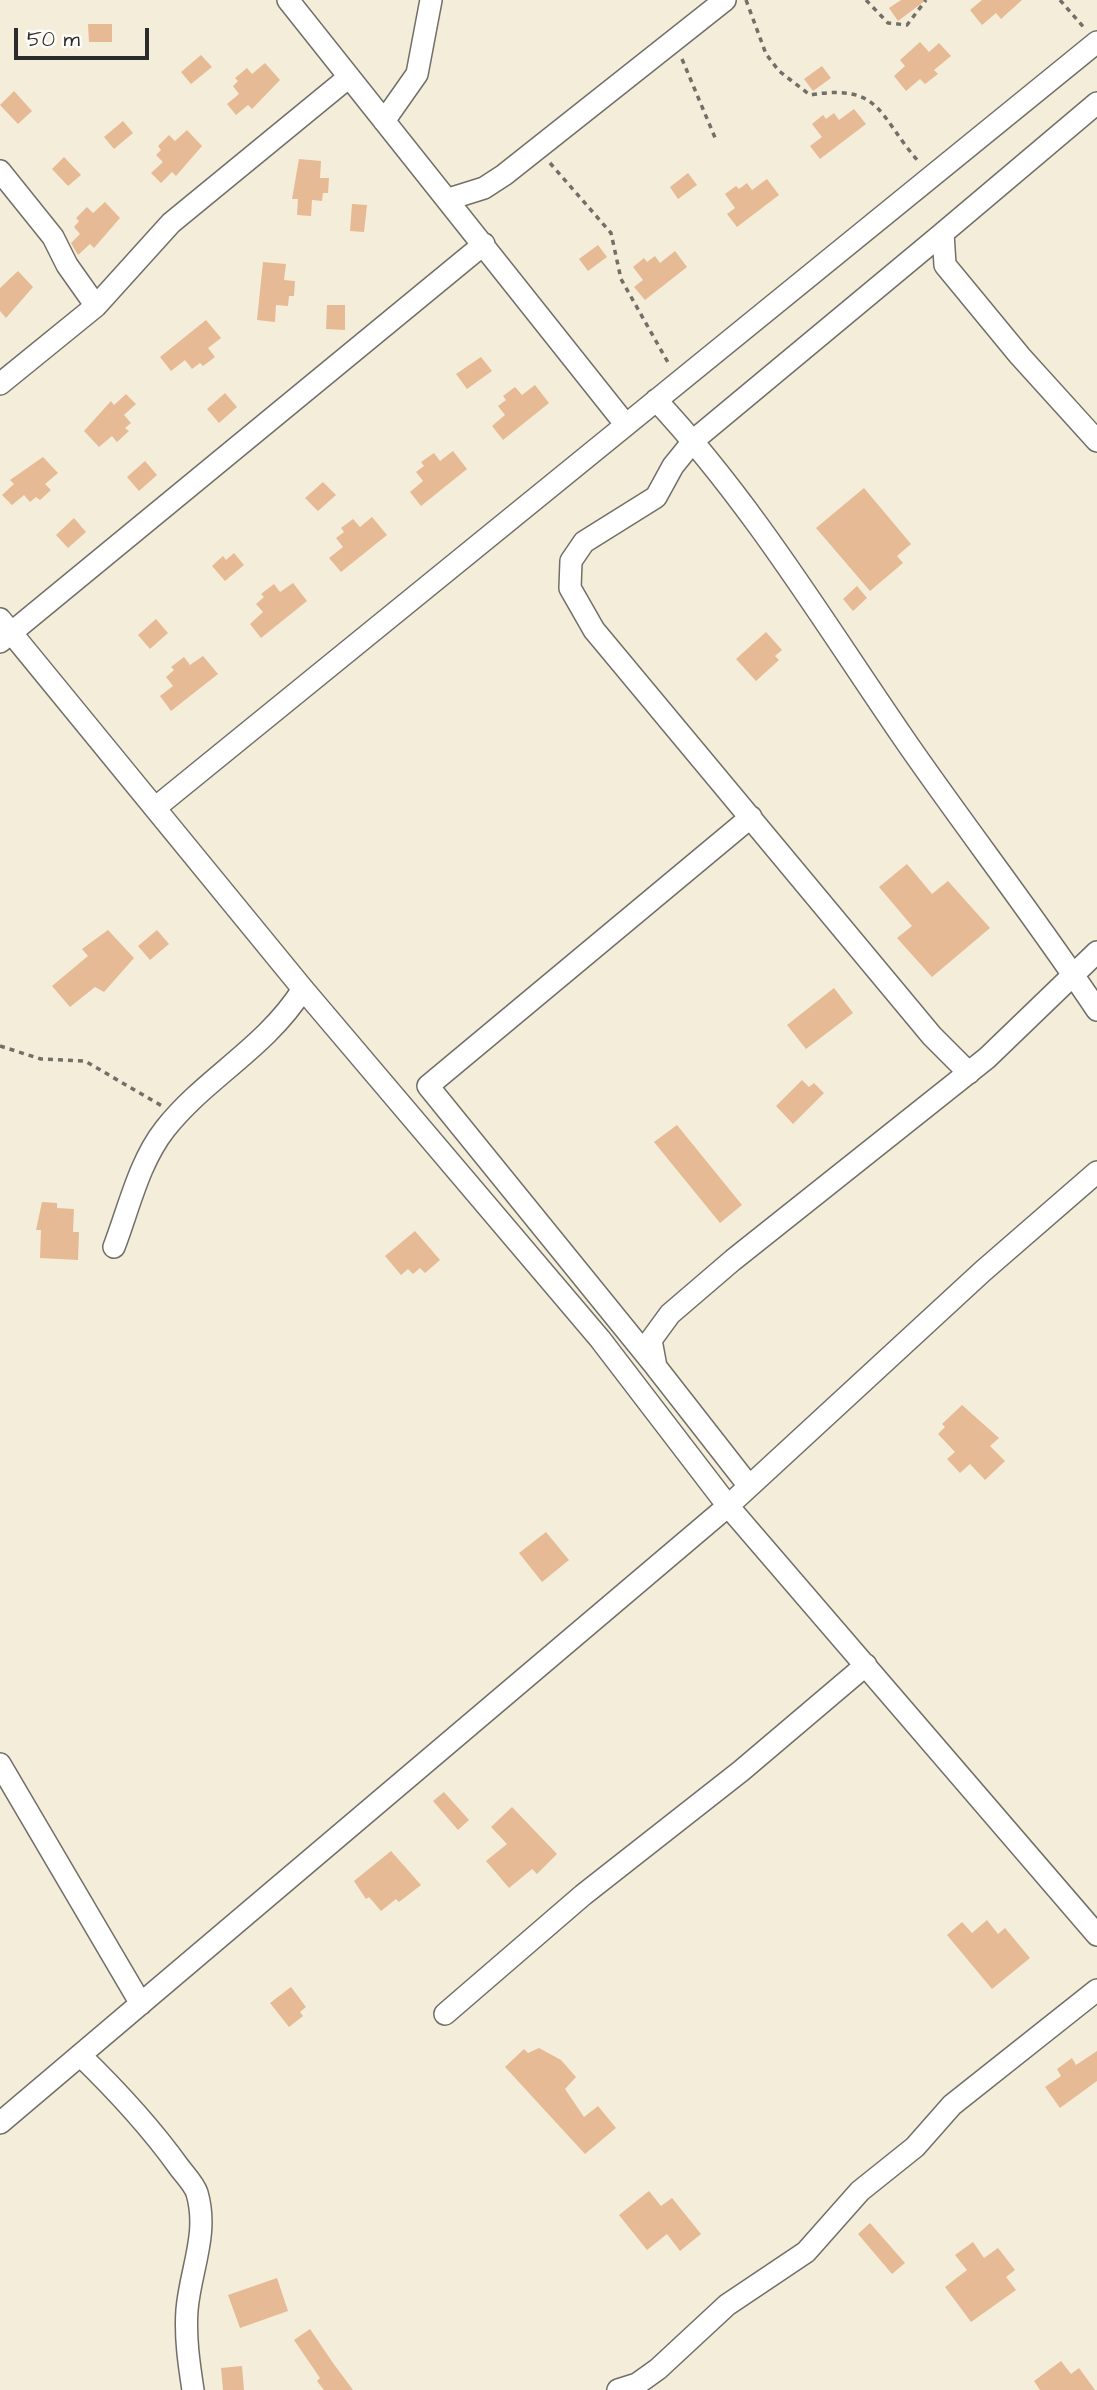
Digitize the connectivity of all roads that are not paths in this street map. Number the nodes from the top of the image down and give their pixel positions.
1 (288, 0) edge
2 (431, 0) edge
3 (725, 0) edge
4 (1097, 42) edge
5 (349, 77) junction
6 (1097, 103) edge
7 (384, 121) junction
8 (0, 171) edge
9 (449, 199) junction
10 (943, 233) junction
11 (484, 244) junction
12 (914, 258) junction
13 (945, 265) junction
14 (96, 306) junction
15 (0, 384) edge
16 (656, 400) junction
17 (626, 425) junction
18 (694, 440) junction
19 (1097, 441) edge
20 (4, 631) edge
21 (155, 808) junction
22 (751, 817) junction
23 (1097, 952) edge
24 (1073, 974) junction
25 (303, 989) junction
26 (1097, 1010) edge
27 (969, 1073) junction
28 (1097, 1172) edge
29 (114, 1247) dead end
30 (656, 1367) junction
31 (749, 1486) junction
32 (728, 1506) junction
33 (866, 1665) junction
34 (0, 1764) edge
35 (1097, 1935) edge
36 (1097, 1990) edge
37 (141, 2004) junction
38 (445, 2014) dead end
39 (79, 2055) junction
40 (0, 2123) edge
41 (193, 2390) edge
42 (618, 2390) edge

1 - 5 street
2 - 7 street
3 - 9 street
4 - 16 street
5 - 7 street
5 - 14 street
6 - 10 street
7 - 9 street
8 - 14 street
9 - 11 street
10 - 12 street
10 - 13 street
11 - 17 street
11 - 20 street
12 - 13 street
12 - 18 street
13 - 19 street
14 - 15 street
16 - 17 street
16 - 18 street
17 - 21 street
18 - 22 street
18 - 24 street
20 - 21 street
21 - 25 street
22 - 27 street
22 - 30 street
23 - 24 street
24 - 26 street
24 - 27 street
25 - 29 street
25 - 32 street
27 - 30 street
28 - 31 street
30 - 31 street
31 - 32 street
32 - 33 street
32 - 37 street
33 - 35 street
33 - 38 street
34 - 37 street
36 - 42 street
37 - 39 street
39 - 40 street
39 - 41 street

